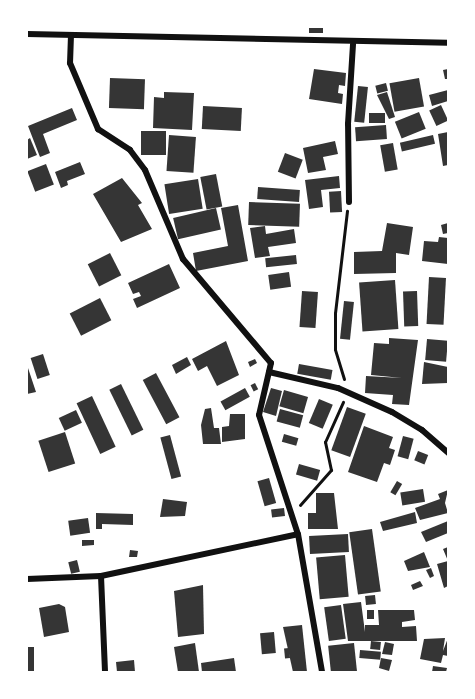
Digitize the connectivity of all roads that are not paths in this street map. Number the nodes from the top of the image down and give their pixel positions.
1 (27, 34) edge
2 (71, 35) junction
3 (448, 43) edge
4 (353, 44) junction
5 (349, 202) road end
6 (269, 372) junction
7 (448, 453) edge
8 (298, 534) junction
9 (101, 576) junction
10 (27, 579) edge
11 (105, 672) edge
12 (322, 672) edge

1 - 2 street
2 - 4 street
2 - 6 street
3 - 4 street
4 - 5 street
6 - 7 street
6 - 8 street
8 - 9 street
8 - 12 street
9 - 10 street
9 - 11 street

